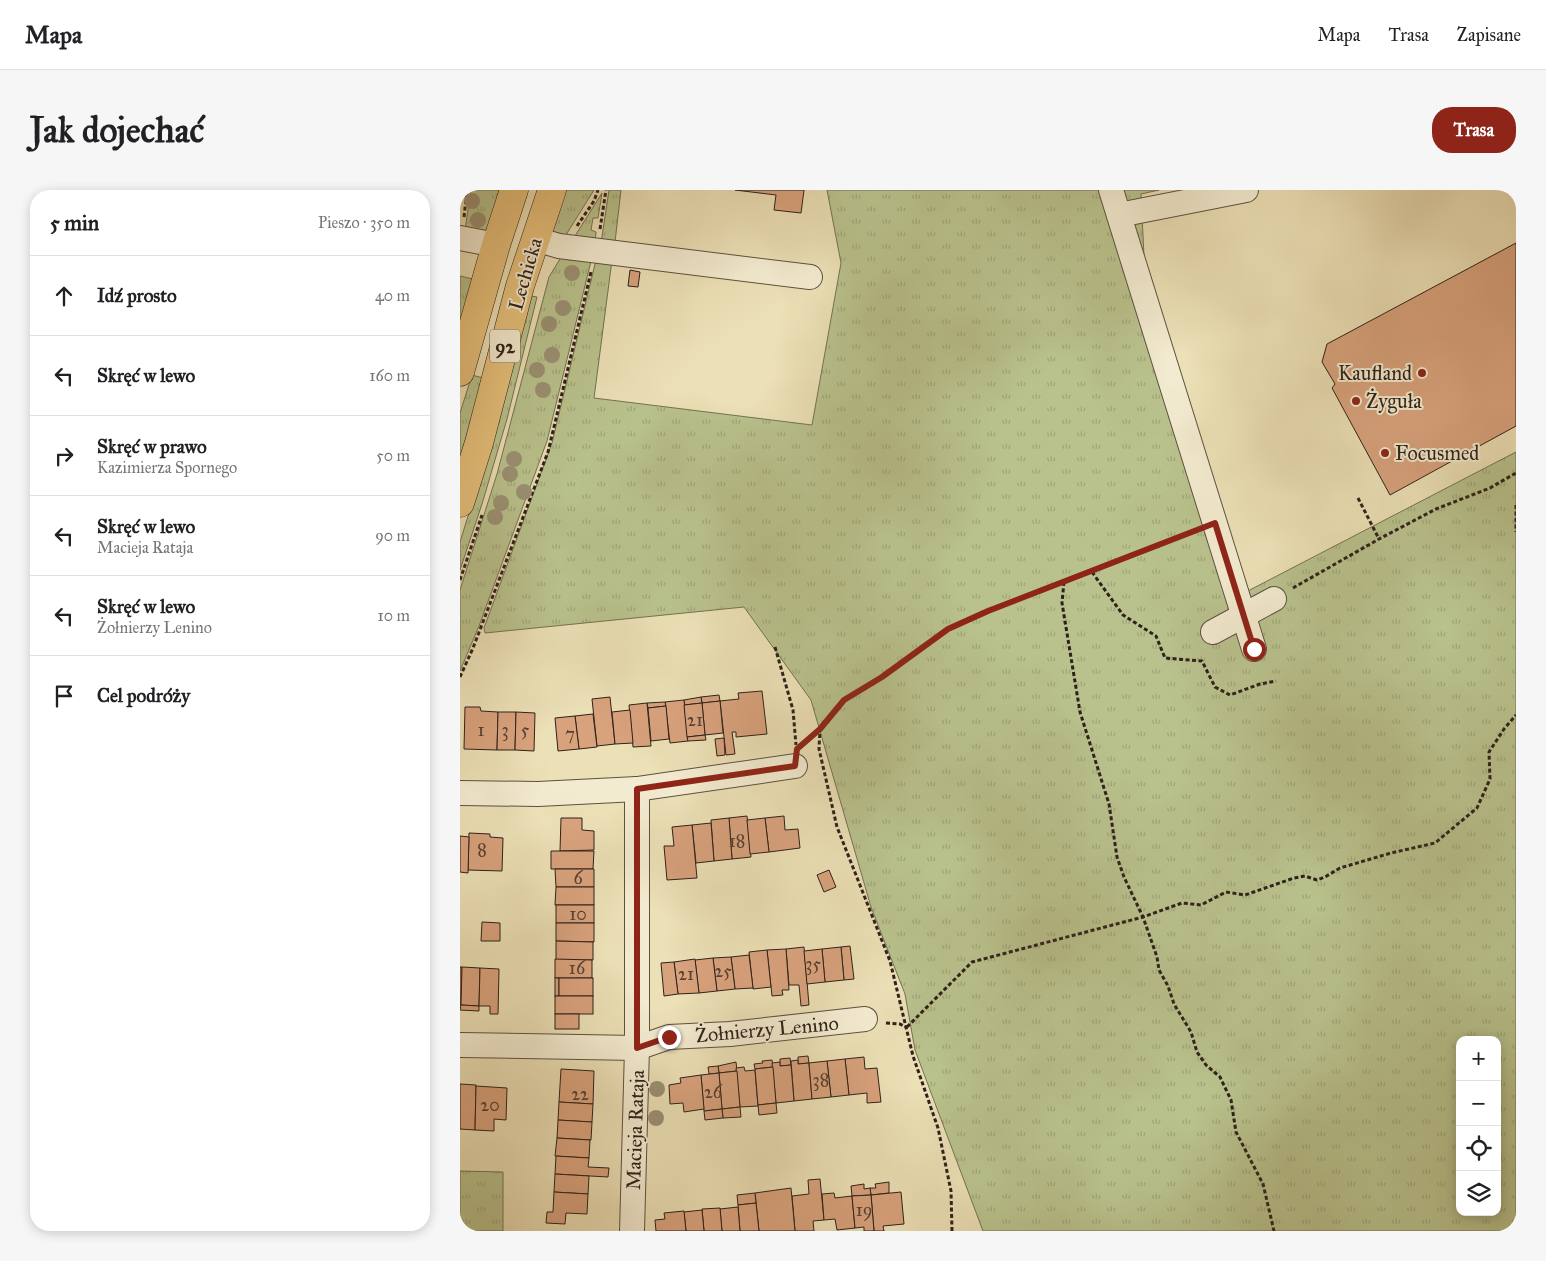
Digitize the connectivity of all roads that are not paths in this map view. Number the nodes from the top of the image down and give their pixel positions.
1 (514, 190) edge
2 (552, 190) edge
3 (1112, 190) edge
4 (1246, 190) edge
5 (1119, 215) junction
6 (460, 238) edge
7 (535, 239) junction
8 (496, 245) junction
9 (810, 278) dead end
10 (460, 372) edge
11 (460, 503) edge
12 (1274, 599) road end
13 (1244, 616) junction
14 (1213, 632) dead end
15 (1254, 649) dead end
16 (796, 757) road end
17 (637, 789) junction
18 (460, 793) edge
19 (865, 1019) dead end
20 (460, 1046) edge
21 (637, 1048) junction
22 (632, 1231) edge

1 - 8 main road, Lechicka / 92
2 - 7 main road, Lechicka / 92
3 - 5 street
4 - 5 street
5 - 13 street
6 - 8 street
7 - 9 street
7 - 11 main road, Lechicka / 92
8 - 10 main road, Lechicka / 92
12 - 13 street
13 - 14 street
13 - 15 street
16 - 17 street
17 - 18 street
17 - 21 street, Macieja Rataja
19 - 21 street, Żołnierzy Lenino
20 - 21 street, Żołnierzy Lenino
21 - 22 street, Macieja Rataja

